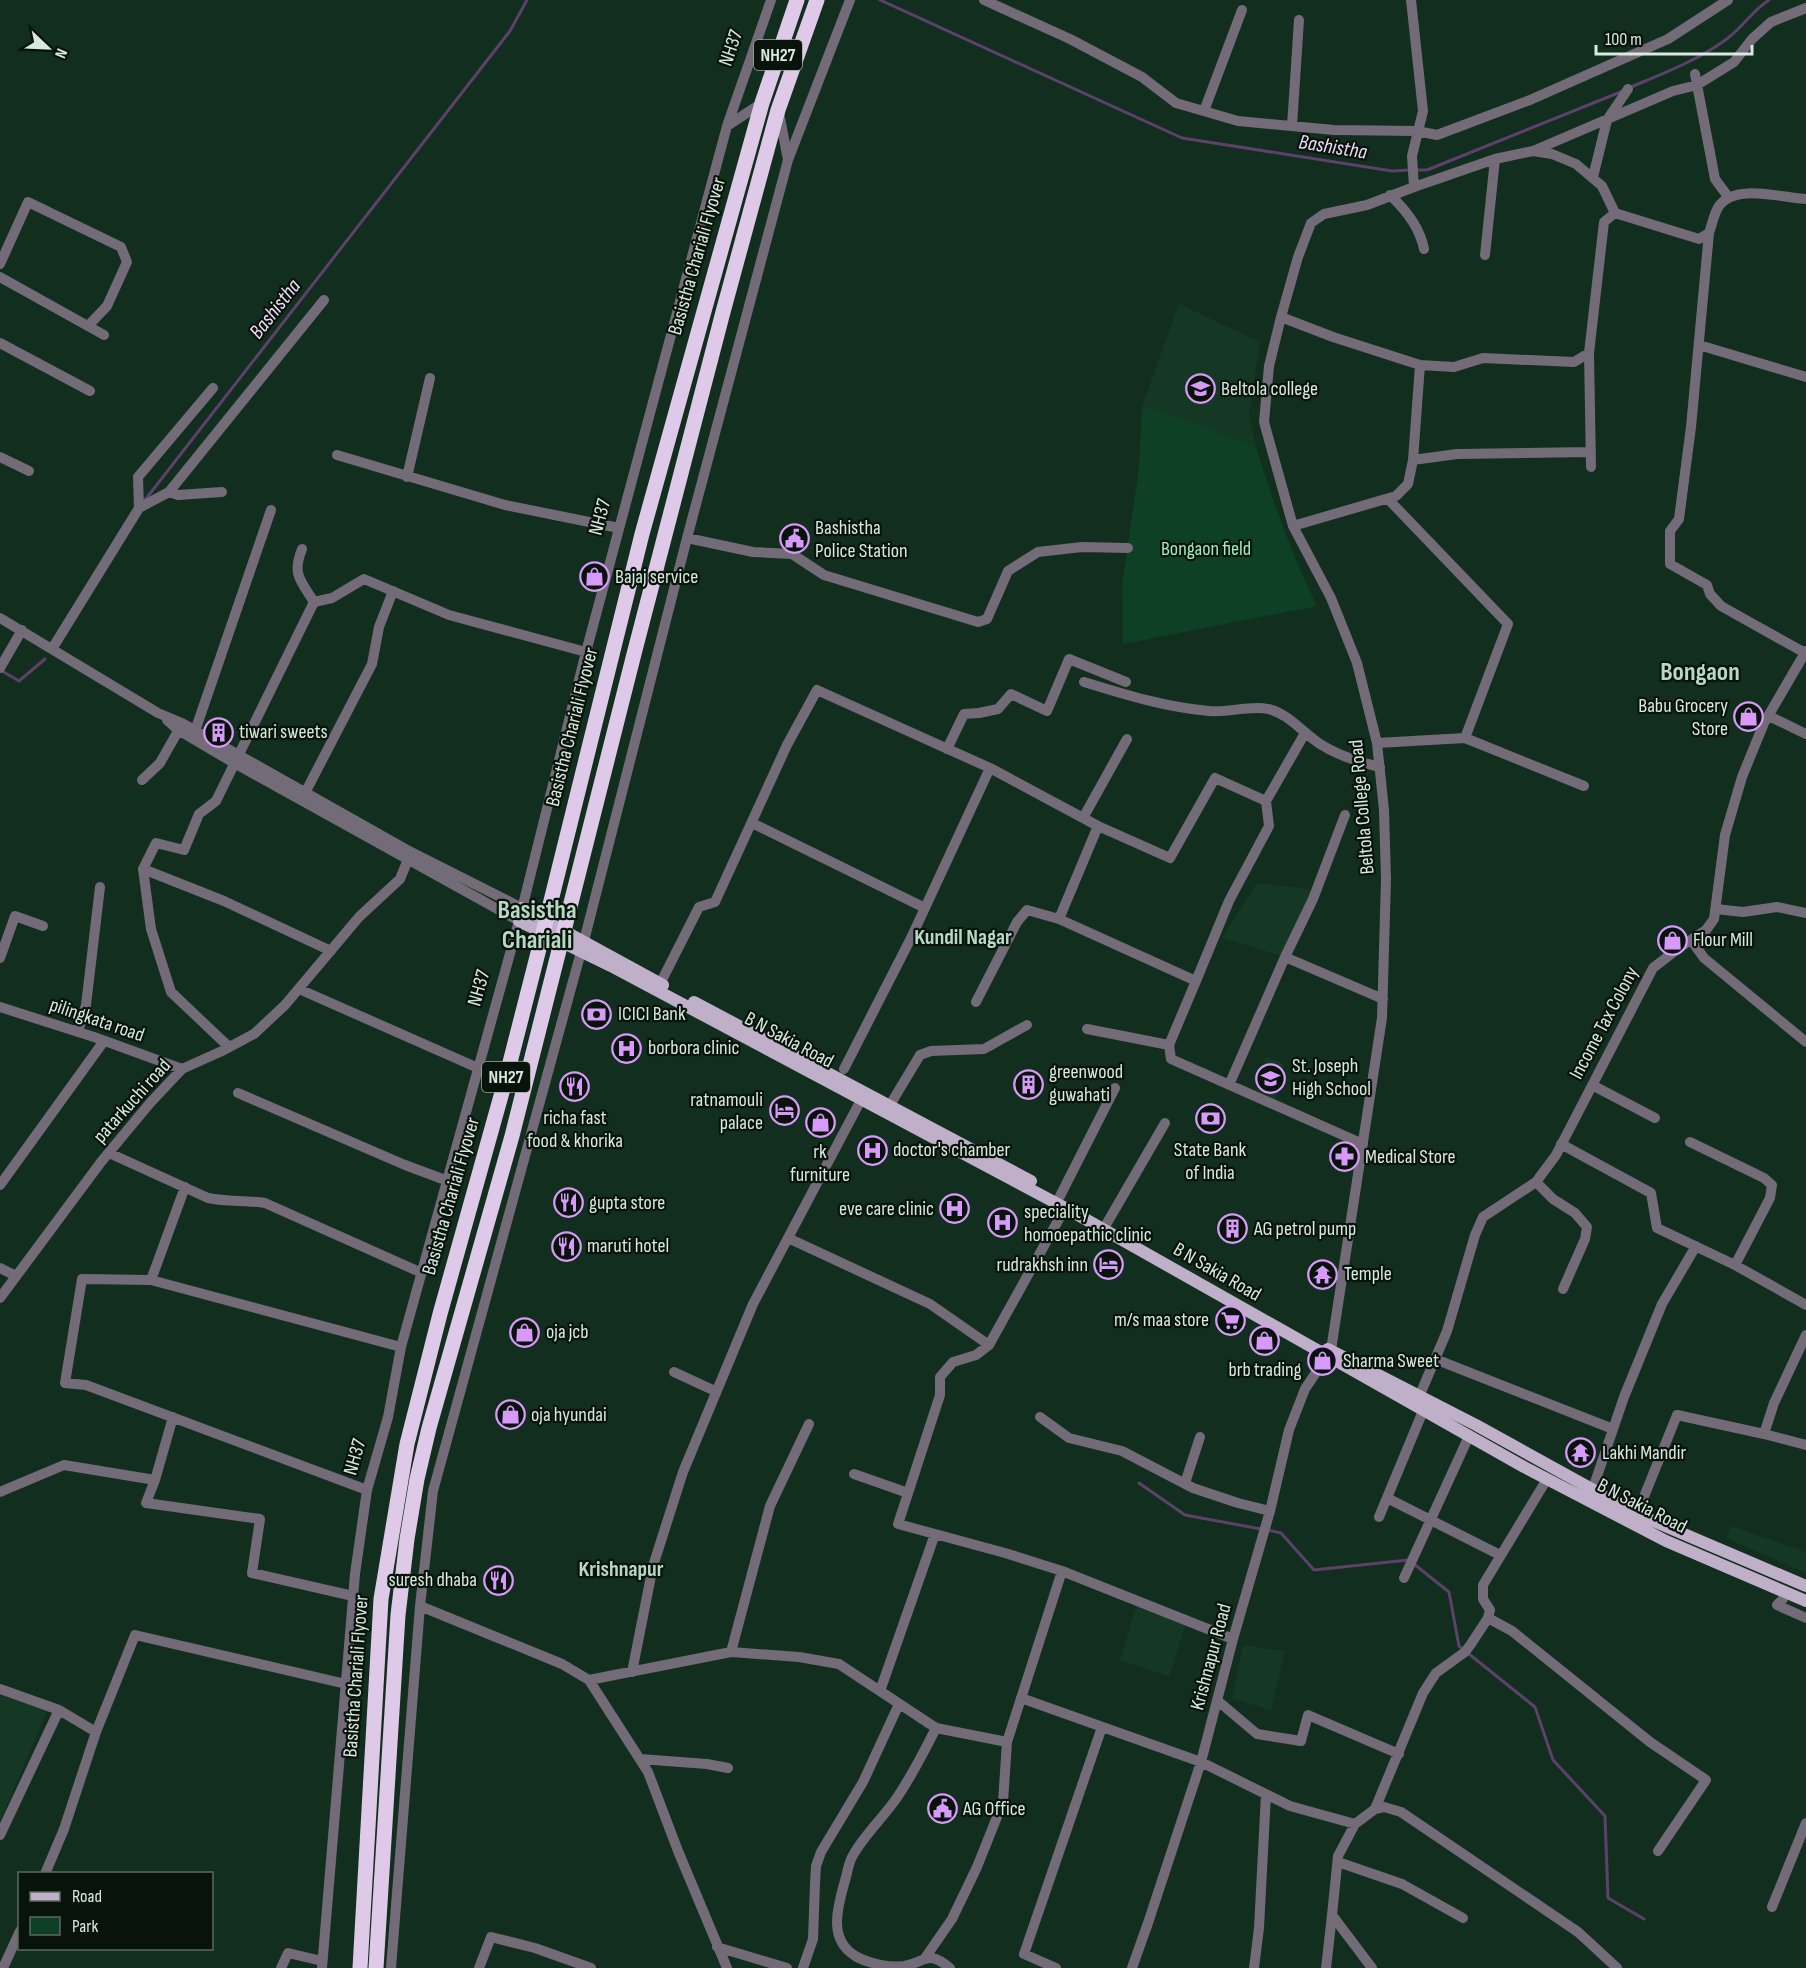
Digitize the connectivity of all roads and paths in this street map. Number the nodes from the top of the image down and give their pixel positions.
1 (771, 0) edge
2 (817, 0) edge
3 (984, 0) edge
4 (1411, 0) edge
5 (1728, 0) edge
6 (795, 3) edge
7 (849, 4) edge
8 (1806, 8) edge
9 (1242, 10) dead end
10 (1299, 20) dead end
11 (1695, 74) dead end
12 (1698, 86) junction
13 (1628, 89) dead end
14 (762, 103) junction
15 (778, 110) junction
16 (1204, 111) junction
17 (1607, 120) junction
18 (727, 126) junction
19 (1292, 126) junction
20 (1418, 131) junction
21 (1533, 151) junction
22 (1495, 159) junction
23 (788, 160) junction
24 (1593, 177) junction
25 (1413, 183) junction
26 (1390, 195) junction
27 (1729, 198) junction
28 (1806, 200) edge
29 (1615, 213) junction
30 (1709, 233) junction
31 (1424, 249) dead end
32 (1485, 255) dead end
33 (0, 264) edge
34 (0, 277) edge
35 (324, 300) dead end
36 (1281, 317) junction
37 (88, 326) junction
38 (104, 334) dead end
39 (0, 343) edge
40 (1699, 345) junction
41 (1589, 353) junction
42 (1420, 365) junction
43 (1806, 377) edge
44 (430, 378) dead end
45 (213, 388) dead end
46 (90, 391) dead end
47 (1591, 452) junction
48 (338, 455) dead end
49 (0, 457) edge
50 (1413, 460) junction
51 (1591, 467) dead end
52 (29, 471) dead end
53 (407, 477) junction
54 (169, 492) junction
55 (222, 492) dead end
56 (1388, 499) junction
57 (139, 508) junction
58 (271, 510) dead end
59 (1293, 526) junction
60 (619, 528) junction
61 (687, 538) junction
62 (1128, 548) dead end
63 (302, 549) dead end
64 (393, 591) junction
65 (314, 602) junction
66 (0, 618) edge
67 (22, 630) junction
68 (52, 650) junction
69 (586, 652) junction
70 (1805, 652) edge
71 (0, 668) edge
72 (1084, 682) dead end
73 (1126, 682) dead end
74 (1769, 716) junction
75 (180, 727) junction
76 (195, 731) junction
77 (1305, 733) junction
78 (1806, 734) edge
79 (1465, 738) junction
80 (1127, 739) dead end
81 (1377, 743) junction
82 (947, 749) junction
83 (236, 759) junction
84 (1380, 767) junction
85 (990, 768) junction
86 (142, 780) dead end
87 (1584, 786) dead end
88 (305, 793) junction
89 (1266, 801) junction
90 (1345, 815) dead end
91 (1083, 818) junction
92 (752, 824) junction
93 (1098, 826) junction
94 (410, 856) junction
95 (144, 869) junction
96 (100, 886) dead end
97 (925, 908) junction
98 (1716, 909) junction
99 (1806, 913) edge
100 (520, 915) junction
101 (1059, 919) junction
102 (43, 926) dead end
103 (1691, 940) junction
104 (583, 946) junction
105 (331, 951) junction
106 (1285, 957) junction
107 (0, 958) edge
108 (1196, 981) junction
109 (660, 984) junction
110 (299, 989) junction
111 (1383, 999) junction
112 (976, 1002) dead end
113 (0, 1007) edge
114 (1027, 1025) dead end
115 (1087, 1029) dead end
116 (78, 1032) junction
117 (104, 1041) junction
118 (1806, 1042) edge
119 (1169, 1045) junction
120 (229, 1047) junction
121 (478, 1068) junction
122 (182, 1069) junction
123 (844, 1069) dead end
124 (1229, 1085) junction
125 (1592, 1085) junction
126 (1115, 1088) dead end
127 (238, 1093) dead end
128 (861, 1100) junction
129 (890, 1105) junction
130 (1655, 1118) dead end
131 (1165, 1123) dead end
132 (1690, 1142) dead end
133 (1363, 1144) junction
134 (1561, 1144) junction
135 (109, 1153) junction
136 (448, 1181) junction
137 (1536, 1182) junction
138 (0, 1185) edge
139 (185, 1187) junction
140 (1060, 1196) junction
141 (1065, 1208) junction
142 (1107, 1223) junction
143 (788, 1238) junction
144 (1696, 1246) junction
145 (1735, 1264) junction
146 (0, 1268) edge
147 (422, 1273) junction
148 (16, 1276) junction
149 (151, 1280) junction
150 (1563, 1289) dead end
151 (0, 1298) edge
152 (1806, 1305) edge
153 (1806, 1335) edge
154 (989, 1346) junction
155 (401, 1347) junction
156 (1329, 1354) junction
157 (1435, 1359) junction
158 (675, 1372) dead end
159 (716, 1391) junction
160 (1419, 1404) junction
161 (173, 1417) junction
162 (1040, 1417) dead end
163 (810, 1424) dead end
164 (1613, 1429) junction
165 (1764, 1434) junction
166 (1469, 1436) junction
167 (1200, 1437) dead end
168 (1806, 1445) edge
169 (854, 1474) dead end
170 (1547, 1479) junction
171 (155, 1480) junction
172 (1185, 1483) junction
173 (367, 1490) junction
174 (0, 1492) edge
175 (908, 1493) junction
176 (1590, 1495) junction
177 (1387, 1498) junction
178 (1270, 1511) junction
179 (1637, 1514) junction
180 (1379, 1517) dead end
181 (1431, 1520) junction
182 (935, 1534) junction
183 (1500, 1555) junction
184 (1062, 1572) junction
185 (1404, 1578) dead end
186 (1806, 1586) edge
187 (1788, 1593) junction
188 (353, 1596) junction
189 (1806, 1601) edge
190 (420, 1606) junction
191 (1806, 1616) edge
192 (1488, 1618) junction
193 (1233, 1639) junction
194 (731, 1652) junction
195 (632, 1672) junction
196 (589, 1680) junction
197 (346, 1684) junction
198 (0, 1689) edge
199 (880, 1691) junction
200 (1021, 1698) junction
201 (1218, 1701) junction
202 (899, 1704) junction
203 (59, 1710) junction
204 (1102, 1727) junction
205 (936, 1728) junction
206 (96, 1732) junction
207 (1007, 1742) junction
208 (1399, 1754) junction
209 (640, 1759) junction
210 (1201, 1762) junction
211 (728, 1768) dead end
212 (1266, 1794) junction
213 (1375, 1809) junction
214 (1806, 1823) edge
215 (1355, 1824) junction
216 (0, 1835) edge
217 (1658, 1851) dead end
218 (1338, 1862) junction
219 (46, 1872) edge
220 (1772, 1907) dead end
221 (1332, 1915) junction
222 (1463, 1918) dead end
223 (18, 1935) edge
224 (717, 1947) junction
225 (925, 1958) junction
226 (322, 1964) edge
227 (3, 1968) edge
228 (281, 1968) edge
229 (360, 1968) edge
230 (376, 1968) edge
231 (391, 1968) edge
232 (479, 1968) edge
233 (591, 1968) edge
234 (728, 1968) edge
235 (787, 1968) edge
236 (803, 1968) edge
237 (950, 1968) edge
238 (1056, 1968) edge
239 (1132, 1968) edge
240 (1254, 1968) edge
241 (1326, 1968) edge
242 (1372, 1968) edge
243 (1617, 1968) edge

1 - 18 street, NH37
2 - 15 highway, NH27
3 - 16 street
4 - 20 street
5 - 20 street
6 - 14 highway, NH27
7 - 23 street
8 - 12 street
9 - 16 street
10 - 19 street
11 - 12 street
12 - 17 street
12 - 27 street
13 - 17 street
14 - 18 street
14 - 229 highway, Basistha Chariali Flyover / NH27
15 - 23 street
15 - 230 highway, Basistha Chariali Flyover / NH27
16 - 19 street
17 - 21 street
17 - 24 street
18 - 60 street, NH37
19 - 20 street
20 - 25 street
21 - 22 street, Beltola College Road
21 - 24 street
22 - 25 street, Beltola College Road
22 - 32 street
23 - 61 street
24 - 29 street
25 - 26 street, Beltola College Road
26 - 31 street
26 - 36 street, Beltola College Road
27 - 28 street
27 - 30 street
29 - 30 street
29 - 41 street
30 - 40 street
33 - 37 street
34 - 37 street
35 - 54 street
36 - 42 street
36 - 59 street, Beltola College Road
37 - 38 street
39 - 46 street
40 - 43 street
40 - 70 street
41 - 42 street
41 - 47 street
42 - 50 street
44 - 53 street
45 - 57 street
47 - 50 street
47 - 51 street
48 - 53 street
49 - 52 street
50 - 56 street
53 - 60 street
54 - 55 street
54 - 57 street
56 - 59 street
56 - 79 street
57 - 68 street
58 - 76 street
59 - 81 street, Beltola College Road
60 - 69 street, NH37
61 - 62 street
61 - 104 street
63 - 65 street
64 - 65 street
64 - 69 street
64 - 88 street
65 - 83 street
66 - 67 street
67 - 68 street
67 - 71 street
68 - 75 street
69 - 100 street, NH37
70 - 74 street, Income Tax Colony
72 - 77 street
73 - 82 street
74 - 78 street
74 - 98 street, Income Tax Colony
75 - 76 street
75 - 83 street
75 - 86 street
76 - 83 street
77 - 84 street
77 - 89 street
79 - 81 street
79 - 87 street
80 - 91 street
81 - 84 street, Beltola College Road
82 - 85 street
82 - 92 street
83 - 88 street
83 - 94 street
83 - 95 street
84 - 111 street, Beltola College Road
85 - 91 street
85 - 97 street
88 - 94 street
89 - 93 street
89 - 108 street
90 - 106 street
91 - 93 street
92 - 97 street
92 - 109 street
93 - 101 street
94 - 100 street
94 - 105 street, patarkuchi road
95 - 105 street
95 - 120 street
96 - 116 street
97 - 123 street
98 - 99 street
98 - 103 street, Income Tax Colony
100 - 104 main road
100 - 121 street, NH37
101 - 108 street
101 - 112 street
102 - 107 street
103 - 118 street
103 - 125 street, Income Tax Colony
104 - 109 main road, B N Sakia Road
104 - 128 main road, B N Sakia Road
104 - 190 street
105 - 110 street, patarkuchi road
106 - 111 street
106 - 124 street
108 - 119 street
109 - 129 main road, B N Sakia Road
110 - 120 street, patarkuchi road
110 - 121 street
111 - 133 street, Beltola College Road
113 - 116 street, pilingkata road
114 - 129 street
115 - 119 street
116 - 117 street, pilingkata road
117 - 122 street, pilingkata road
117 - 138 street
119 - 124 street
120 - 122 street, patarkuchi road
121 - 136 street, NH37
122 - 135 street, patarkuchi road
124 - 133 street
125 - 130 street
125 - 134 street, Income Tax Colony
126 - 140 street
127 - 136 street
128 - 141 main road, B N Sakia Road
128 - 143 street
129 - 140 main road, B N Sakia Road
131 - 142 street
132 - 145 street
133 - 156 street, Beltola College Road
134 - 137 street, Income Tax Colony
134 - 144 street
135 - 139 street
135 - 148 street, patarkuchi road
136 - 147 street, NH37
137 - 150 street
137 - 157 street, Income Tax Colony
139 - 147 street
139 - 149 street
140 - 142 main road, B N Sakia Road
141 - 154 street
141 - 156 main road, B N Sakia Road
142 - 156 main road, B N Sakia Road
143 - 154 street
143 - 159 street
144 - 145 street
144 - 164 street
145 - 152 street
146 - 148 street
147 - 155 street, NH37
148 - 151 street, patarkuchi road
149 - 155 street
149 - 161 street
153 - 165 street
154 - 175 street
155 - 173 street, NH37
156 - 160 main road, B N Sakia Road
156 - 178 street, Krishnapur Road
157 - 160 street, Income Tax Colony
157 - 164 street
158 - 159 street
159 - 195 street
160 - 166 main road, B N Sakia Road
160 - 176 main road, B N Sakia Road
160 - 177 street, Income Tax Colony
161 - 171 street
161 - 173 street
162 - 172 street
163 - 194 street
164 - 176 street
165 - 168 street
165 - 179 street
166 - 170 main road, B N Sakia Road
166 - 181 street
167 - 172 street
169 - 175 street
170 - 176 main road, B N Sakia Road
170 - 183 street
171 - 174 street
171 - 188 street
172 - 178 street
173 - 188 street, NH37
175 - 182 street
176 - 179 main road, B N Sakia Road
176 - 187 main road, B N Sakia Road
177 - 180 street, Income Tax Colony
177 - 181 street
178 - 193 street, Krishnapur Road
179 - 186 main road, B N Sakia Road
181 - 183 street
181 - 185 street
182 - 184 street
182 - 199 street
183 - 192 street
184 - 193 street
184 - 200 street
187 - 189 main road, B N Sakia Road
187 - 191 street
188 - 197 street, NH37
190 - 196 street
190 - 231 street
192 - 208 street
192 - 217 street
193 - 201 street, Krishnapur Road
194 - 195 street
194 - 199 street
195 - 196 street
196 - 209 street
197 - 206 street
197 - 226 street, NH37
198 - 203 street
199 - 202 street
200 - 204 street
200 - 207 street
201 - 208 street
201 - 210 street, Krishnapur Road
202 - 205 street
202 - 236 street
203 - 206 street
203 - 216 street
204 - 210 street
204 - 238 street
205 - 207 street
205 - 225 street
206 - 219 street
207 - 225 street
208 - 213 street
209 - 211 street
209 - 224 street
210 - 212 street
210 - 239 street, Krishnapur Road
212 - 215 street
212 - 240 street
213 - 215 street
213 - 243 street
214 - 220 street
215 - 218 street
218 - 221 street
218 - 222 street
221 - 241 street
221 - 242 street
223 - 227 street
224 - 234 street
224 - 235 street
225 - 237 street
226 - 228 street
232 - 233 street

